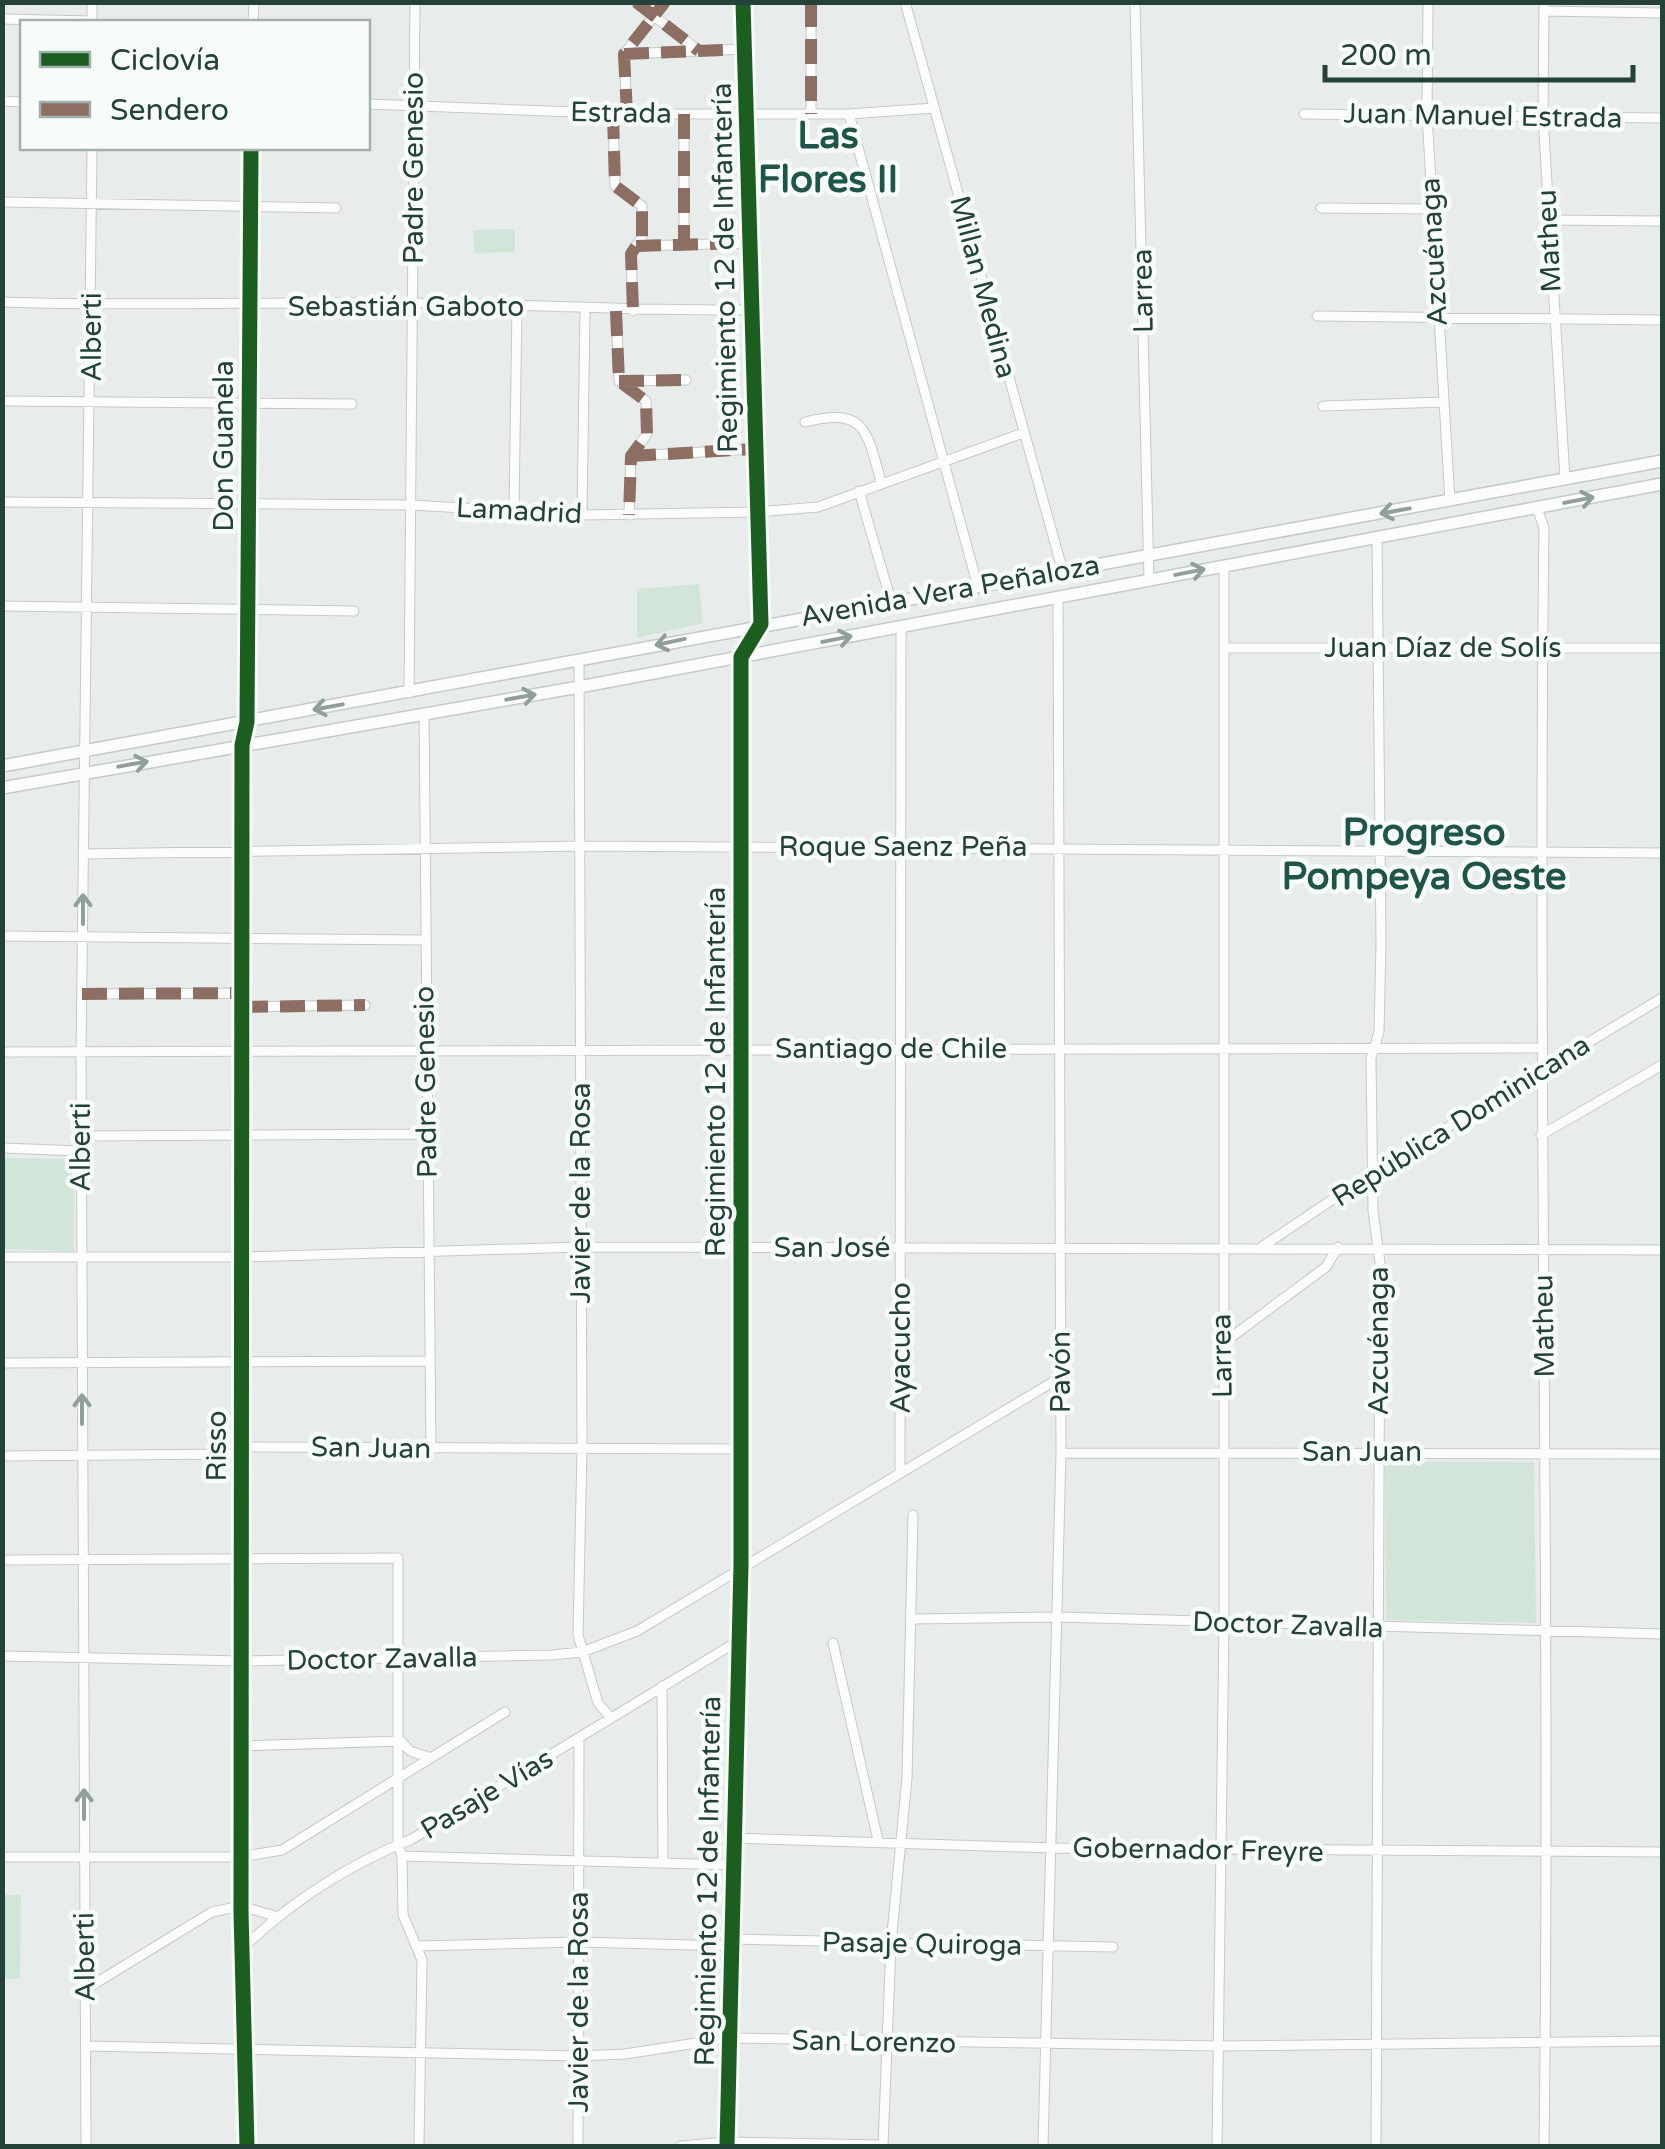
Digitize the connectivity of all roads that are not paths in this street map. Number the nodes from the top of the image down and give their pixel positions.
1 (415, 2) edge
2 (636, 2) edge
3 (664, 2) edge
4 (743, 2) edge
5 (811, 2) edge
6 (905, 2) edge
7 (1136, 2) edge
8 (1428, 2) edge
9 (1544, 7) edge
10 (1662, 13) edge
11 (653, 17) junction
12 (2, 19) edge
13 (32, 20) edge
14 (744, 49) junction
15 (699, 50) junction
16 (624, 54) junction
17 (370, 104) edge
18 (414, 104) junction
19 (934, 108) junction
20 (613, 114) junction
21 (626, 114) junction
22 (684, 114) junction
23 (746, 114) junction
24 (811, 114) junction
25 (849, 114) junction
26 (1304, 114) dead end
27 (1427, 116) junction
28 (1542, 117) junction
29 (1662, 118) edge
30 (92, 150) edge
31 (251, 150) edge
32 (2, 202) edge
33 (93, 205) junction
34 (251, 206) junction
35 (336, 208) dead end
36 (1321, 208) dead end
37 (1432, 210) junction
38 (1548, 220) junction
39 (1662, 220) edge
40 (749, 243) junction
41 (684, 244) junction
42 (636, 246) junction
43 (2, 302) edge
44 (412, 303) junction
45 (92, 305) junction
46 (249, 306) junction
47 (516, 306) junction
48 (616, 310) junction
49 (632, 310) junction
50 (750, 310) junction
51 (585, 311) junction
52 (1318, 316) dead end
53 (1437, 316) junction
54 (1554, 318) junction
55 (1662, 320) edge
56 (686, 380) dead end
57 (620, 381) junction
58 (2, 401) edge
59 (92, 402) junction
60 (1444, 402) junction
61 (250, 404) junction
62 (352, 404) dead end
63 (1323, 406) dead end
64 (805, 422) dead end
65 (1023, 433) junction
66 (754, 450) junction
67 (631, 456) junction
68 (943, 460) junction
69 (1662, 461) edge
70 (1565, 479) junction
71 (881, 482) junction
72 (1662, 484) edge
73 (859, 491) junction
74 (1450, 501) junction
75 (2, 502) edge
76 (91, 502) junction
77 (248, 504) junction
78 (411, 505) junction
79 (1537, 508) junction
80 (514, 510) junction
81 (757, 512) junction
82 (629, 515) junction
83 (582, 516) junction
84 (1377, 537) junction
85 (1150, 556) junction
86 (1224, 566) junction
87 (1064, 572) junction
88 (1149, 580) junction
89 (978, 587) junction
90 (1058, 598) junction
91 (891, 602) junction
92 (2, 606) edge
93 (90, 608) junction
94 (247, 610) junction
95 (354, 611) dead end
96 (761, 624) junction
97 (901, 627) junction
98 (1224, 648) junction
99 (1378, 648) junction
100 (1542, 648) junction
101 (1662, 648) edge
102 (741, 657) junction
103 (579, 661) junction
104 (580, 686) junction
105 (409, 692) junction
106 (424, 714) junction
107 (246, 722) junction
108 (242, 745) junction
109 (88, 750) junction
110 (2, 766) edge
111 (85, 772) junction
112 (2, 788) edge
113 (580, 846) junction
114 (741, 847) junction
115 (423, 848) junction
116 (903, 848) junction
117 (1062, 848) junction
118 (1224, 848) junction
119 (1382, 849) junction
120 (1542, 852) junction
121 (84, 854) junction
122 (243, 854) junction
123 (1662, 854) edge
124 (2, 936) edge
125 (83, 939) junction
126 (424, 940) junction
127 (243, 942) junction
128 (243, 993) junction
129 (82, 994) junction
130 (1662, 998) edge
131 (365, 1005) dead end
132 (243, 1006) junction
133 (1375, 1047) junction
134 (741, 1048) junction
135 (1540, 1048) junction
136 (581, 1049) junction
137 (901, 1049) junction
138 (426, 1050) junction
139 (1061, 1050) junction
140 (1224, 1050) junction
141 (244, 1051) junction
142 (2, 1052) edge
143 (81, 1052) junction
144 (1662, 1065) edge
145 (1541, 1072) junction
146 (427, 1134) junction
147 (1540, 1135) junction
148 (81, 1136) junction
149 (243, 1136) junction
150 (2, 1148) edge
151 (81, 1151) junction
152 (1372, 1173) junction
153 (1378, 1246) junction
154 (580, 1247) junction
155 (902, 1247) junction
156 (1338, 1247) junction
157 (740, 1248) junction
158 (1221, 1248) junction
159 (1260, 1248) junction
160 (1061, 1249) junction
161 (428, 1250) junction
162 (1543, 1250) junction
163 (1662, 1250) edge
164 (2, 1256) edge
165 (242, 1257) junction
166 (82, 1258) junction
167 (1222, 1344) junction
168 (430, 1361) junction
169 (2, 1363) edge
170 (242, 1363) junction
171 (82, 1364) junction
172 (1061, 1377) junction
173 (582, 1449) junction
174 (741, 1449) junction
175 (241, 1450) junction
176 (431, 1450) junction
177 (1223, 1450) junction
178 (1379, 1451) junction
179 (1061, 1453) junction
180 (1546, 1453) junction
181 (1662, 1454) edge
182 (82, 1455) junction
183 (2, 1456) edge
184 (900, 1470) junction
185 (913, 1514) dead end
186 (2, 1560) edge
187 (82, 1560) junction
188 (242, 1560) junction
189 (741, 1565) junction
190 (1058, 1617) junction
191 (914, 1619) junction
192 (1224, 1623) junction
193 (1378, 1627) junction
194 (1545, 1631) junction
195 (1662, 1634) edge
196 (738, 1641) junction
197 (833, 1643) dead end
198 (582, 1652) junction
199 (2, 1656) edge
200 (84, 1657) junction
201 (399, 1658) junction
202 (242, 1661) junction
203 (662, 1686) junction
204 (505, 1712) dead end
205 (611, 1718) junction
206 (579, 1738) junction
207 (400, 1741) junction
208 (242, 1746) junction
209 (432, 1758) junction
210 (400, 1777) junction
211 (734, 1838) junction
212 (878, 1840) junction
213 (898, 1842) junction
214 (398, 1845) junction
215 (1054, 1848) junction
216 (1221, 1850) junction
217 (1378, 1852) junction
218 (1546, 1852) junction
219 (1662, 1852) edge
220 (402, 1856) junction
221 (2, 1857) edge
222 (84, 1857) junction
223 (240, 1857) junction
224 (579, 1860) junction
225 (663, 1863) junction
226 (733, 1865) junction
227 (240, 1906) junction
228 (275, 1916) junction
229 (580, 1942) junction
230 (731, 1942) junction
231 (891, 1944) junction
232 (419, 1946) junction
233 (1051, 1947) junction
234 (1112, 1947) dead end
235 (241, 1950) junction
236 (86, 1989) junction
237 (729, 2038) junction
238 (1662, 2040) edge
239 (888, 2042) junction
240 (1546, 2044) junction
241 (1047, 2045) junction
242 (1377, 2045) junction
243 (86, 2046) junction
244 (1218, 2046) junction
245 (244, 2052) junction
246 (420, 2054) junction
247 (579, 2056) junction
248 (727, 2144) edge
249 (86, 2146) edge
250 (247, 2146) edge
251 (419, 2146) edge
252 (578, 2146) edge
253 (681, 2146) edge
254 (883, 2146) edge
255 (1044, 2146) edge
256 (1217, 2146) edge
257 (1376, 2146) edge
258 (1544, 2146) edge

1 - 18 street, Padre Genesio
2 - 11 street
3 - 11 street
4 - 14 main road, Regimiento 12 de Infantería
5 - 24 street
6 - 19 street, Millan Medina
7 - 85 street, Larrea
8 - 27 street, Azcuénaga
9 - 10 street
9 - 28 street, Matheu
11 - 15 street
11 - 16 street
12 - 13 street
14 - 15 street
14 - 23 main road, Regimiento 12 de Infantería
15 - 16 street
16 - 21 street
17 - 18 street, Estrada
18 - 20 street, Estrada
18 - 44 street, Padre Genesio
19 - 25 street, Estrada
19 - 65 street, Millan Medina
20 - 21 street, Estrada
20 - 42 street
21 - 22 street, Estrada
22 - 23 street, Estrada
22 - 41 street
23 - 24 street, Estrada
23 - 40 main road, Regimiento 12 de Infantería
24 - 25 street, Estrada
25 - 68 street
26 - 27 street, Juan Manuel Estrada
27 - 28 street, Juan Manuel Estrada
27 - 37 street, Azcuénaga
28 - 29 street, Juan Manuel Estrada
28 - 38 street, Matheu
30 - 33 street, Alberti
31 - 34 street, Don Guanela
32 - 33 street
33 - 34 street
33 - 45 street, Alberti
34 - 35 street
34 - 46 street, Don Guanela
36 - 37 street
37 - 53 street, Azcuénaga
38 - 39 street
38 - 54 street, Matheu
40 - 41 street
40 - 50 main road, Regimiento 12 de Infantería
41 - 42 street
42 - 49 street
43 - 45 street, Sebastián Gaboto
44 - 46 street, Sebastián Gaboto
44 - 47 street, Sebastián Gaboto
44 - 78 street, Padre Genesio
45 - 46 street, Sebastián Gaboto
45 - 59 street, Alberti
46 - 61 street, Don Guanela
47 - 51 street, Sebastián Gaboto
47 - 80 street
48 - 49 street, Sebastián Gaboto
48 - 51 street, Sebastián Gaboto
48 - 57 street
49 - 50 street, Sebastián Gaboto
50 - 66 main road, Regimiento 12 de Infantería
51 - 83 street
52 - 53 street
53 - 54 street
53 - 60 street, Azcuénaga
54 - 55 street
54 - 70 street, Matheu
56 - 57 street
57 - 67 street
58 - 59 street
59 - 61 street
59 - 76 street, Alberti
60 - 63 street
60 - 74 street, Azcuénaga
61 - 62 street
61 - 77 street, Don Guanela
64 - 71 street
65 - 68 street, Lamadrid
65 - 87 street, Millan Medina
66 - 67 street
66 - 81 main road, Regimiento 12 de Infantería
67 - 82 street
68 - 71 street, Lamadrid
68 - 89 street
69 - 70 main road, Avenida Vera Peñaloza
70 - 74 main road, Avenida Vera Peñaloza
71 - 73 street, Lamadrid
79 -> 72 main road, Avenida Vera Peñaloza
73 - 81 street, Lamadrid
73 - 91 street
74 -> 85 main road, Avenida Vera Peñaloza
75 - 76 street, Lamadrid
76 - 77 street, Lamadrid
76 - 93 street, Alberti
77 - 78 street, Lamadrid
77 - 94 street, Don Guanela
78 - 80 street, Lamadrid
78 - 105 street, Padre Genesio
79 - 84 main road, Avenida Vera Peñaloza
79 - 100 street, Matheu
80 - 83 street, Lamadrid
81 - 82 street, Lamadrid
81 - 96 main road, Regimiento 12 de Infantería
82 - 83 street, Lamadrid
84 - 86 main road, Avenida Vera Peñaloza
84 - 99 street, Azcuénaga
85 - 87 main road, Avenida Vera Peñaloza
85 - 88 street, Larrea
88 -> 86 main road, Avenida Vera Peñaloza
86 - 98 street, Larrea
87 - 89 main road, Avenida Vera Peñaloza
88 - 90 main road, Avenida Vera Peñaloza
89 - 91 main road, Avenida Vera Peñaloza
90 - 97 main road, Avenida Vera Peñaloza
90 - 117 street, Pavón
91 - 96 main road, Avenida Vera Peñaloza
92 - 93 street
93 - 94 street
93 - 109 street, Alberti
94 - 95 street
94 - 107 street, Don Guanela
96 - 102 main road
96 -> 103 main road, Avenida Vera Peñaloza
102 -> 97 main road, Avenida Vera Peñaloza
97 - 116 street, Ayacucho
98 - 99 street, Juan Díaz de Solís
98 - 118 street, Larrea
99 - 100 street, Juan Díaz de Solís
99 - 119 street, Azcuénaga
100 - 101 street, Juan Díaz de Solís
100 - 120 street, Matheu
102 - 104 main road, Avenida Vera Peñaloza
102 - 114 street, Regimiento 12 de Infantería
103 - 104 street, Javier de la Rosa
103 - 105 main road, Avenida Vera Peñaloza
106 -> 104 main road, Avenida Vera Peñaloza
104 - 113 street, Javier de la Rosa
105 -> 107 main road, Avenida Vera Peñaloza
106 - 108 main road, Avenida Vera Peñaloza
106 - 115 street, Padre Genesio
107 - 108 street, Don Guanela
107 - 109 main road, Avenida Vera Peñaloza
111 -> 108 main road, Avenida Vera Peñaloza
108 - 122 street, Risso
109 - 110 main road, Avenida Vera Peñaloza
109 - 111 street, Alberti
111 - 112 main road, Avenida Vera Peñaloza
111 - 121 street, Alberti
113 - 114 street, Roque Saenz Peña
113 - 115 street, Roque Saenz Peña
113 - 136 street, Javier de la Rosa
114 - 116 street, Roque Saenz Peña
114 - 134 street, Regimiento 12 de Infantería
115 - 122 street, Roque Saenz Peña
115 - 126 street, Padre Genesio
116 - 117 street, Roque Saenz Peña
116 - 137 street, Ayacucho
117 - 118 street, Roque Saenz Peña
117 - 139 street, Pavón
118 - 119 street, Roque Saenz Peña
118 - 140 street, Larrea
119 - 120 street, Roque Saenz Peña
119 - 133 street, Azcuénaga
120 - 123 street, Roque Saenz Peña
120 - 135 street, Matheu
121 - 122 street, Roque Saenz Peña
125 -> 121 street, Alberti
122 - 127 street, Risso
124 - 125 street
125 - 127 street
125 - 129 street, Alberti
126 - 127 street
126 - 138 street, Padre Genesio
127 - 128 street, Risso
128 - 129 street
128 - 132 street, Risso
129 - 143 street, Alberti
130 - 145 street, República Dominicana
131 - 132 street
132 - 141 street, Risso
133 - 135 street, Santiago de Chile
133 - 140 street, Santiago de Chile
133 - 152 street, Azcuénaga
134 - 136 street, Santiago de Chile
134 - 137 street, Santiago de Chile
134 - 157 street, Regimiento 12 de Infantería
135 - 145 street, Matheu
136 - 138 street, Santiago de Chile
136 - 154 street, Javier de la Rosa
137 - 139 street, Santiago de Chile
137 - 155 street, Ayacucho
138 - 141 street, Santiago de Chile
138 - 146 street, Padre Genesio
139 - 140 street, Santiago de Chile
139 - 160 street, Pavón
140 - 158 street, Larrea
141 - 143 street, Santiago de Chile
141 - 149 street, Risso
142 - 143 street, Santiago de Chile
143 - 148 street, Alberti
144 - 147 street
145 - 147 street, Matheu
145 - 152 street, República Dominicana
146 - 149 street
146 - 161 street, Padre Genesio
147 - 162 street, Matheu
148 - 149 street
148 - 151 street, Alberti
149 - 165 street, Risso
150 - 151 street
151 - 166 street, Alberti
152 - 153 street, Azcuénaga
152 - 159 street, República Dominicana
153 - 156 street, San José
153 - 162 street, San José
153 - 178 street, Azcuénaga
154 - 157 street, San José
154 - 161 street, San José
154 - 173 street, Javier de la Rosa
155 - 157 street, San José
155 - 160 street, San José
155 - 184 street, Ayacucho
156 - 159 street, San José
156 - 167 street
157 - 174 street, Regimiento 12 de Infantería
158 - 159 street, San José
158 - 160 street, San José
158 - 167 street, Larrea
160 - 172 street, Pavón
161 - 165 street, San José
161 - 168 street, Padre Genesio
162 - 163 street, San José
162 - 180 street, Matheu
164 - 166 street, San José
165 - 166 street, San José
165 - 170 street, Risso
166 - 171 street, Alberti
167 - 177 street, Larrea
168 - 170 street
168 - 176 street, Padre Genesio
169 - 171 street
170 - 171 street
170 - 175 street, Risso
182 -> 171 street, Alberti
172 - 179 street, Pavón
172 - 184 street
173 - 174 street, San Juan
173 - 176 street, San Juan
173 - 198 street, Javier de la Rosa
174 - 189 street, Regimiento 12 de Infantería
175 - 176 street, San Juan
175 - 182 street, San Juan
175 - 188 street, Risso
177 - 178 street, San Juan
177 - 179 street, San Juan
177 - 192 street, Larrea
178 - 180 street, San Juan
178 - 193 street, Azcuénaga
179 - 190 street, Pavón
180 - 181 street, San Juan
180 - 194 street, Matheu
182 - 183 street, San Juan
182 - 187 street, Alberti
184 - 189 street
185 - 191 street
186 - 187 street
187 - 188 street
187 - 200 street, Alberti
188 - 201 street
188 - 202 street, Risso
189 - 196 street, Regimiento 12 de Infantería
189 - 198 street
190 - 191 street, Doctor Zavalla
190 - 192 street, Doctor Zavalla
190 - 215 street, Pavón
191 - 213 street
192 - 193 street, Doctor Zavalla
192 - 216 street, Larrea
193 - 194 street, Doctor Zavalla
193 - 217 street, Azcuénaga
194 - 195 street, Doctor Zavalla
194 - 218 street, Matheu
196 - 203 street, Pasaje Vías
196 - 211 street, Regimiento 12 de Infantería
197 - 212 street
198 - 201 street, Doctor Zavalla
198 - 205 street, Javier de la Rosa
199 - 200 street, Doctor Zavalla
200 - 202 street, Doctor Zavalla
222 -> 200 street, Alberti
201 - 202 street, Doctor Zavalla
201 - 207 street
202 - 208 street, Risso
203 - 205 street, Pasaje Vías
203 - 225 street
204 - 209 street
205 - 206 street, Pasaje Vías
206 - 214 street, Pasaje Vías
206 - 224 street, Javier de la Rosa
207 - 208 street
207 - 209 street
207 - 210 street
208 - 223 street, Risso
209 - 210 street
210 - 214 street
210 - 223 street
211 - 212 street, Gobernador Freyre
211 - 226 street, Regimiento 12 de Infantería
212 - 213 street, Gobernador Freyre
213 - 215 street, Gobernador Freyre
213 - 231 street
214 - 220 street
214 - 228 street, Pasaje Vías
215 - 216 street, Gobernador Freyre
215 - 233 street, Pavón
216 - 217 street, Gobernador Freyre
216 - 244 street, Larrea
217 - 218 street, Gobernador Freyre
217 - 242 street, Azcuénaga
218 - 219 street, Gobernador Freyre
218 - 240 street, Matheu
220 - 224 street
220 - 232 street
221 - 222 street
222 - 223 street
222 - 236 street, Alberti
223 - 227 street, Risso
224 - 225 street
224 - 229 street, Javier de la Rosa
225 - 226 street
226 - 230 street, Regimiento 12 de Infantería
227 - 228 street
227 - 235 street, Risso
227 - 236 street
228 - 235 street, Pasaje Vías
229 - 230 street, Pasaje Quiroga
229 - 232 street, Pasaje Quiroga
229 - 247 street, Javier de la Rosa
230 - 231 street, Pasaje Quiroga
230 - 237 street, Regimiento 12 de Infantería
231 - 233 street, Pasaje Quiroga
231 - 239 street
232 - 246 street
233 - 234 street, Pasaje Quiroga
233 - 241 street, Pavón
235 - 245 street, Risso
236 - 243 street, Alberti
237 - 239 street, San Lorenzo
237 - 247 street, San Lorenzo
237 - 248 street, Regimiento 12 de Infantería
238 - 240 street, San Lorenzo
239 - 241 street, San Lorenzo
239 - 254 street
240 - 242 street, San Lorenzo
240 - 258 street, Matheu
241 - 244 street, San Lorenzo
241 - 255 street, Pavón
242 - 244 street, San Lorenzo
242 - 257 street, Azcuénaga
243 - 245 street, San Lorenzo
243 - 249 street, Alberti
244 - 256 street, Larrea
245 - 246 street, San Lorenzo
245 - 250 street, Risso
246 - 247 street, San Lorenzo
246 - 251 street
247 - 252 street, Javier de la Rosa
248 - 253 street
248 - 254 street

